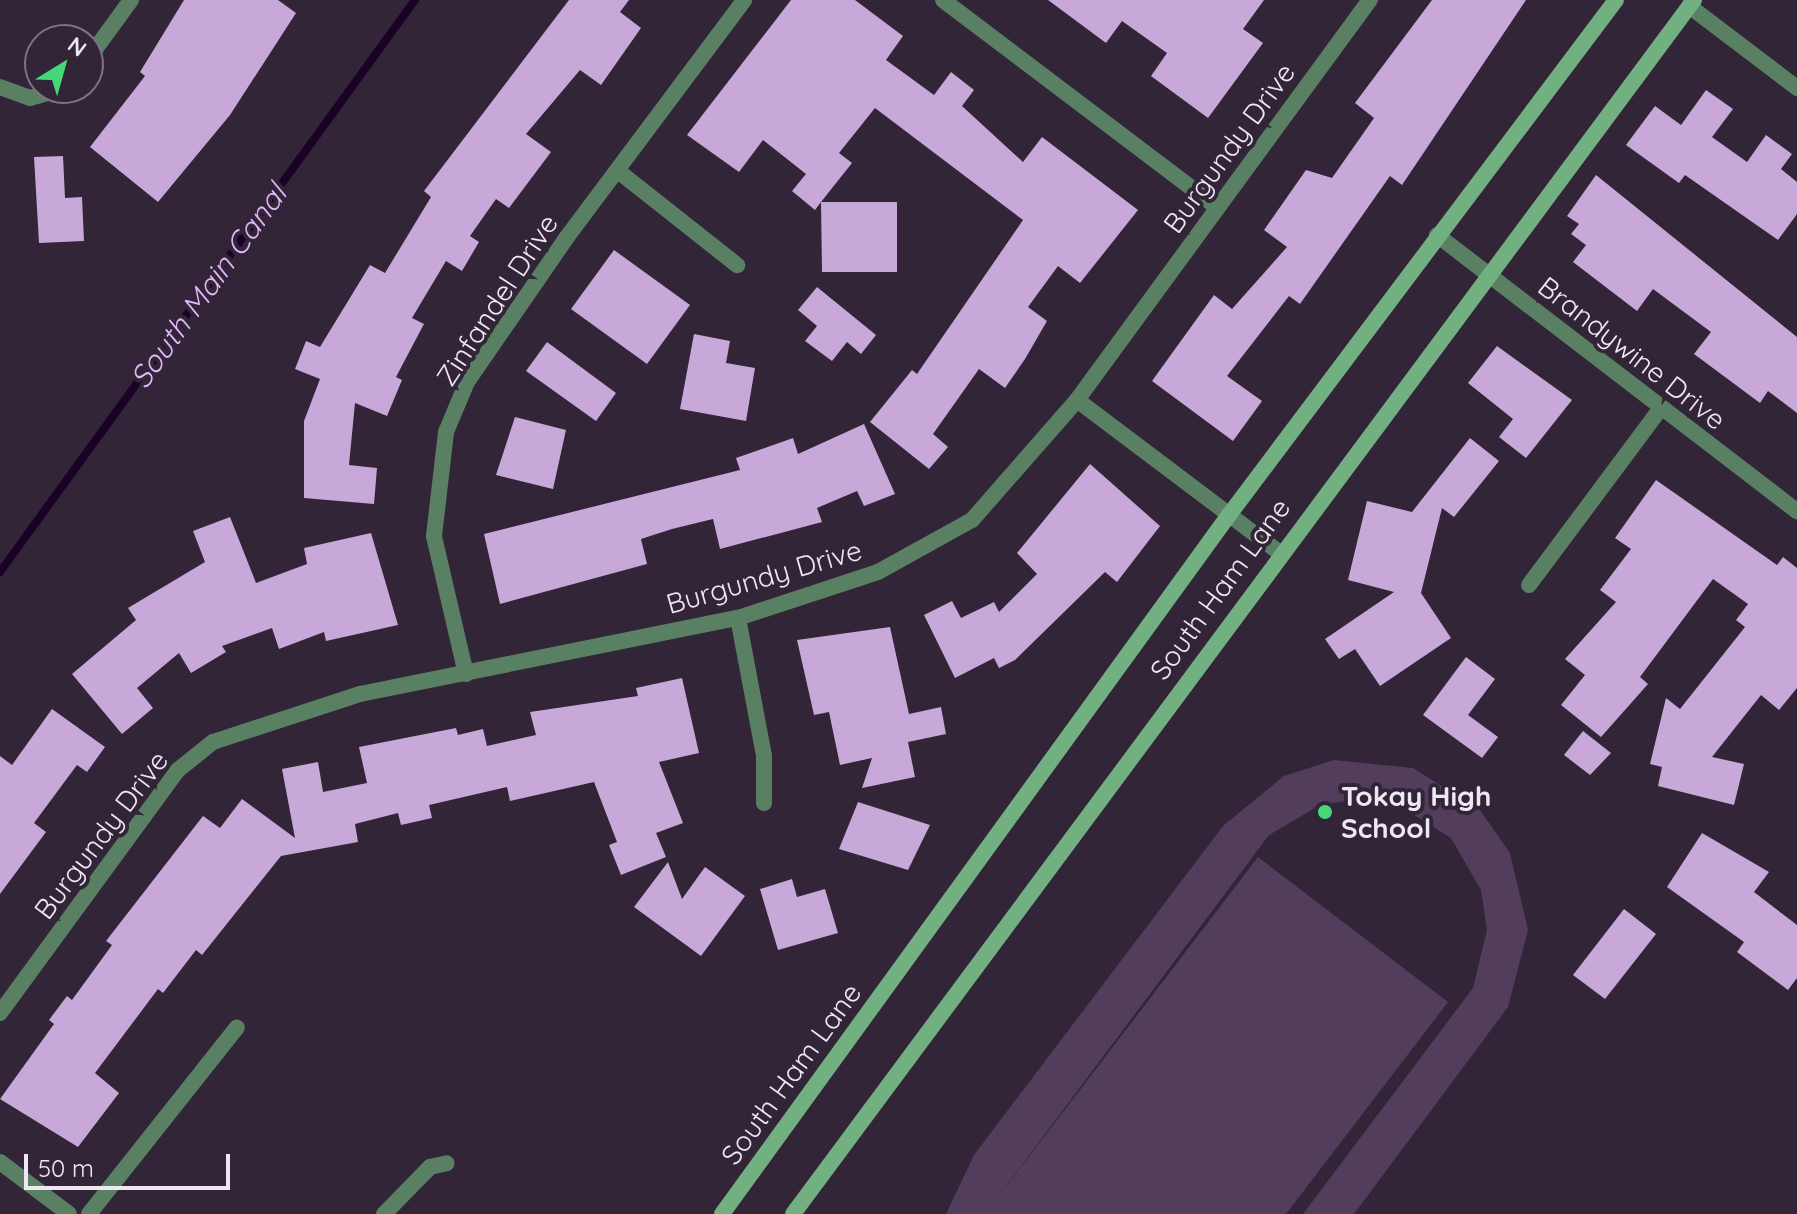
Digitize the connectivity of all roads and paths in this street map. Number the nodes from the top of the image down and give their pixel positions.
1 (131, 0) edge
2 (744, 0) edge
3 (943, 0) edge
4 (1370, 0) edge
5 (1616, 0) edge
6 (1692, 3) edge
7 (104, 37) edge
8 (0, 87) edge
9 (1797, 88) edge
10 (24, 96) edge
11 (618, 171) junction
12 (1217, 207) junction
13 (1437, 235) junction
14 (737, 265) dead end
15 (1488, 275) junction
16 (1077, 400) junction
17 (1661, 408) junction
18 (1797, 511) edge
19 (1229, 515) junction
20 (1279, 552) junction
21 (1529, 585) dead end
22 (738, 618) junction
23 (466, 674) junction
24 (764, 803) dead end
25 (0, 1013) edge
26 (237, 1027) dead end
27 (0, 1162) edge
28 (447, 1163) dead end
29 (69, 1214) edge
30 (89, 1214) edge
31 (384, 1214) edge
32 (722, 1214) edge
33 (793, 1214) edge

1 - 7 street
2 - 11 street, Zinfandel Drive
3 - 12 street
4 - 12 street, Burgundy Drive
5 - 13 main road, South Ham Lane
6 - 9 street
6 - 15 main road, South Ham Lane
8 - 10 street
11 - 14 street
11 - 23 street, Zinfandel Drive
12 - 16 street, Burgundy Drive
13 - 15 street, Brandywine Drive
13 - 19 main road, South Ham Lane
15 - 17 street, Brandywine Drive
15 - 20 main road, South Ham Lane
16 - 19 street
16 - 22 street, Burgundy Drive
17 - 18 street, Brandywine Drive
17 - 21 street
19 - 20 street
19 - 32 main road, South Ham Lane
20 - 33 main road, South Ham Lane
22 - 23 street, Burgundy Drive
22 - 24 street
23 - 25 street, Burgundy Drive
26 - 30 street
27 - 29 street
28 - 31 street

